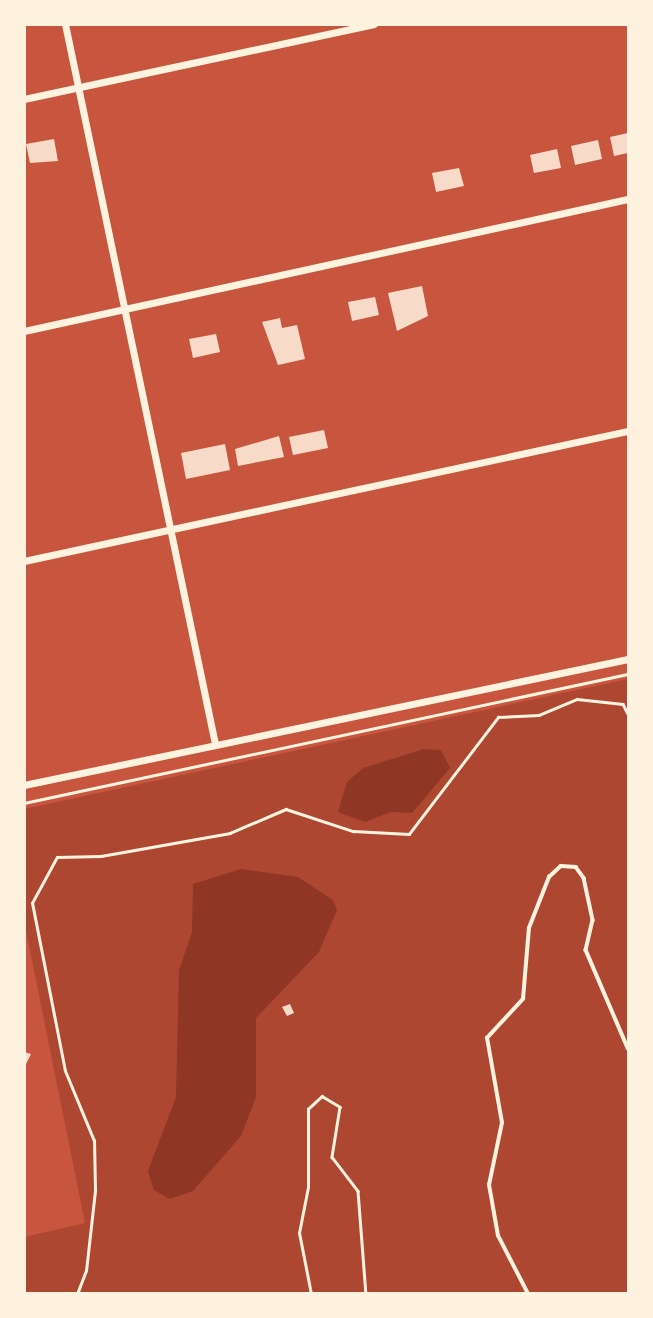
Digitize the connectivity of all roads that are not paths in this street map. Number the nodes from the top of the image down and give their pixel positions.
1 (65, 24) edge
2 (374, 24) edge
3 (78, 87) junction
4 (24, 99) edge
5 (628, 199) edge
6 (124, 309) junction
7 (24, 331) edge
8 (628, 431) edge
9 (171, 529) junction
10 (24, 561) edge
11 (628, 659) edge
12 (215, 744) junction
13 (24, 785) edge
14 (628, 1048) edge
15 (528, 1293) edge

1 - 3 street
2 - 3 street
3 - 4 street
3 - 6 street
5 - 6 street
6 - 7 street
6 - 9 street
8 - 9 street
9 - 10 street
9 - 12 street
11 - 12 street
12 - 13 street
14 - 15 lane

